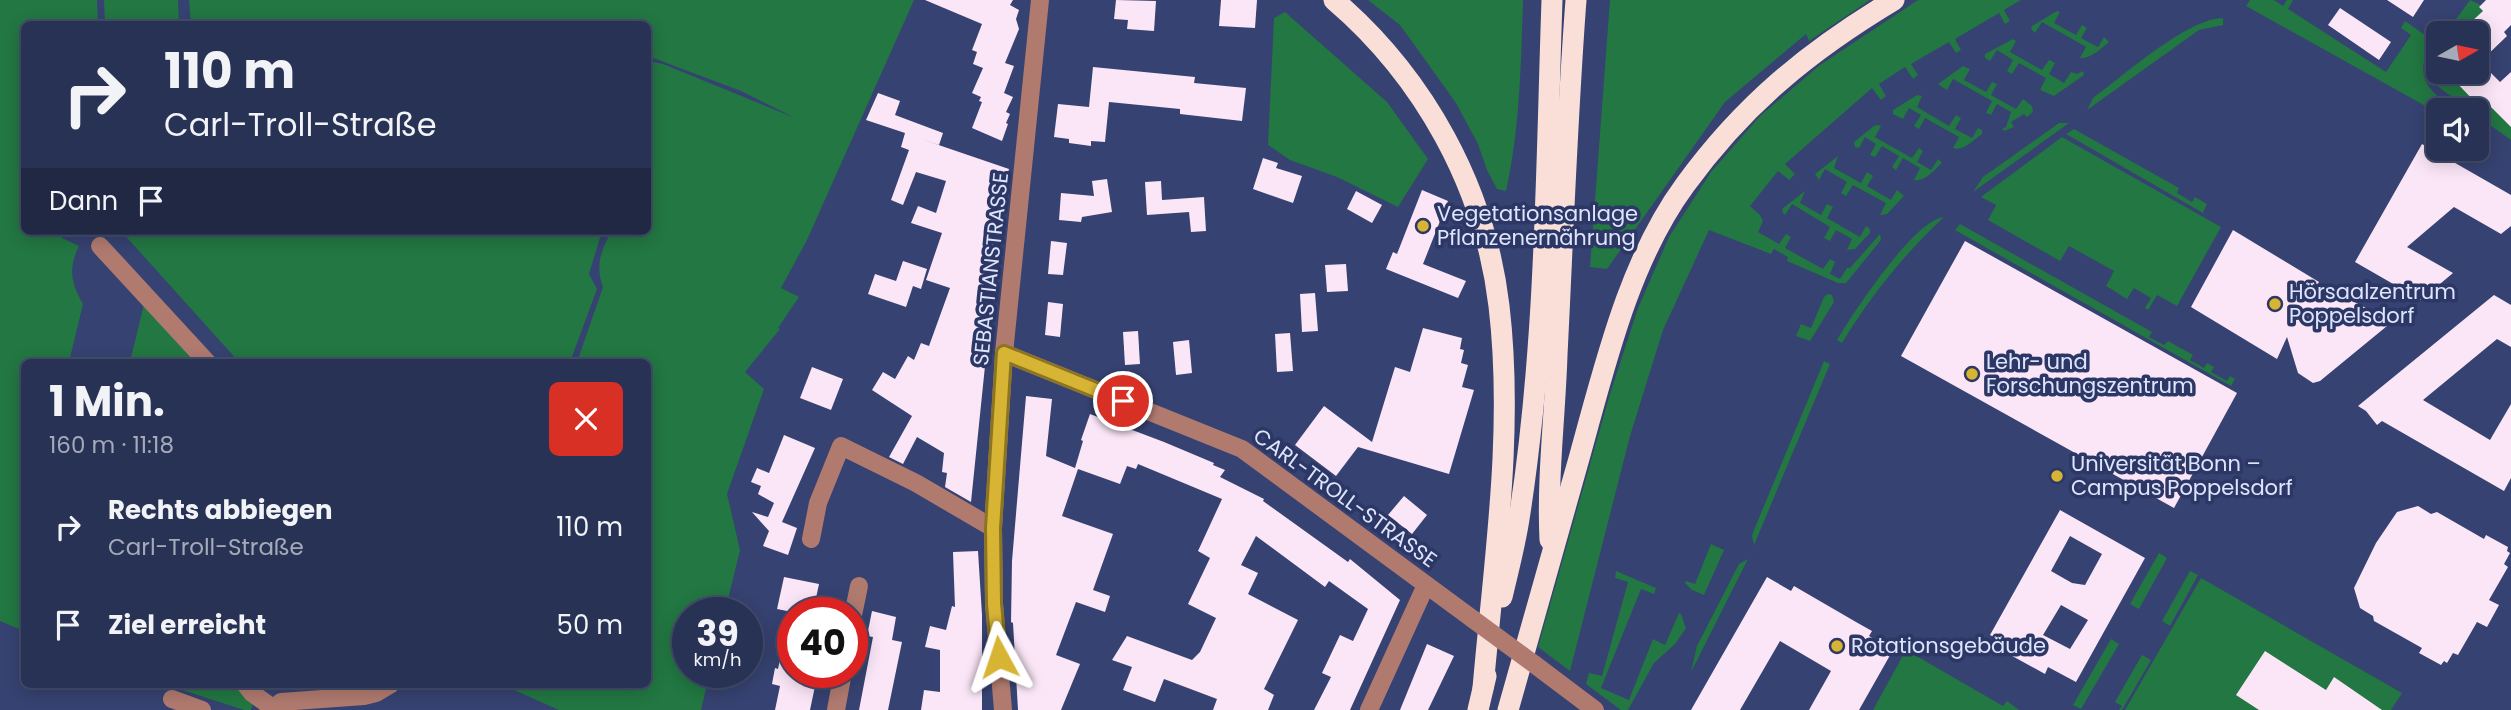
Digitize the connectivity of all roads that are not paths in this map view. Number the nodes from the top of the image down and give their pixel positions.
1 (1040, 0) edge
2 (1334, 0) edge
3 (1552, 0) edge
4 (1576, 0) edge
5 (1894, 0) edge
6 (100, 246) dead end
7 (1004, 353) junction
8 (205, 359) edge
9 (993, 528) junction
10 (811, 539) dead end
11 (1550, 560) junction
12 (1426, 585) junction
13 (859, 586) dead end
14 (857, 597) edge
15 (248, 688) edge
16 (384, 688) edge
17 (840, 688) edge
18 (1483, 688) junction
19 (172, 699) dead end
20 (272, 709) edge
21 (202, 710) edge
22 (836, 710) edge
23 (1003, 710) edge
24 (1368, 710) edge
25 (1478, 710) edge
26 (1508, 710) edge
27 (1595, 710) edge

1 - 7 street, SEBASTIANSTRASSE
2 - 18 highway
3 - 18 highway
4 - 11 highway
5 - 11 highway
6 - 8 street
7 - 9 street, SEBASTIANSTRASSE
7 - 12 street, CARL-TROLL-STRASSE
9 - 10 street
9 - 23 street, SEBASTIANSTRASSE
11 - 26 highway
12 - 24 street
12 - 27 street, CARL-TROLL-STRASSE, bridge
13 - 14 street
15 - 20 street
16 - 20 street
17 - 22 street
18 - 25 highway
19 - 21 street

